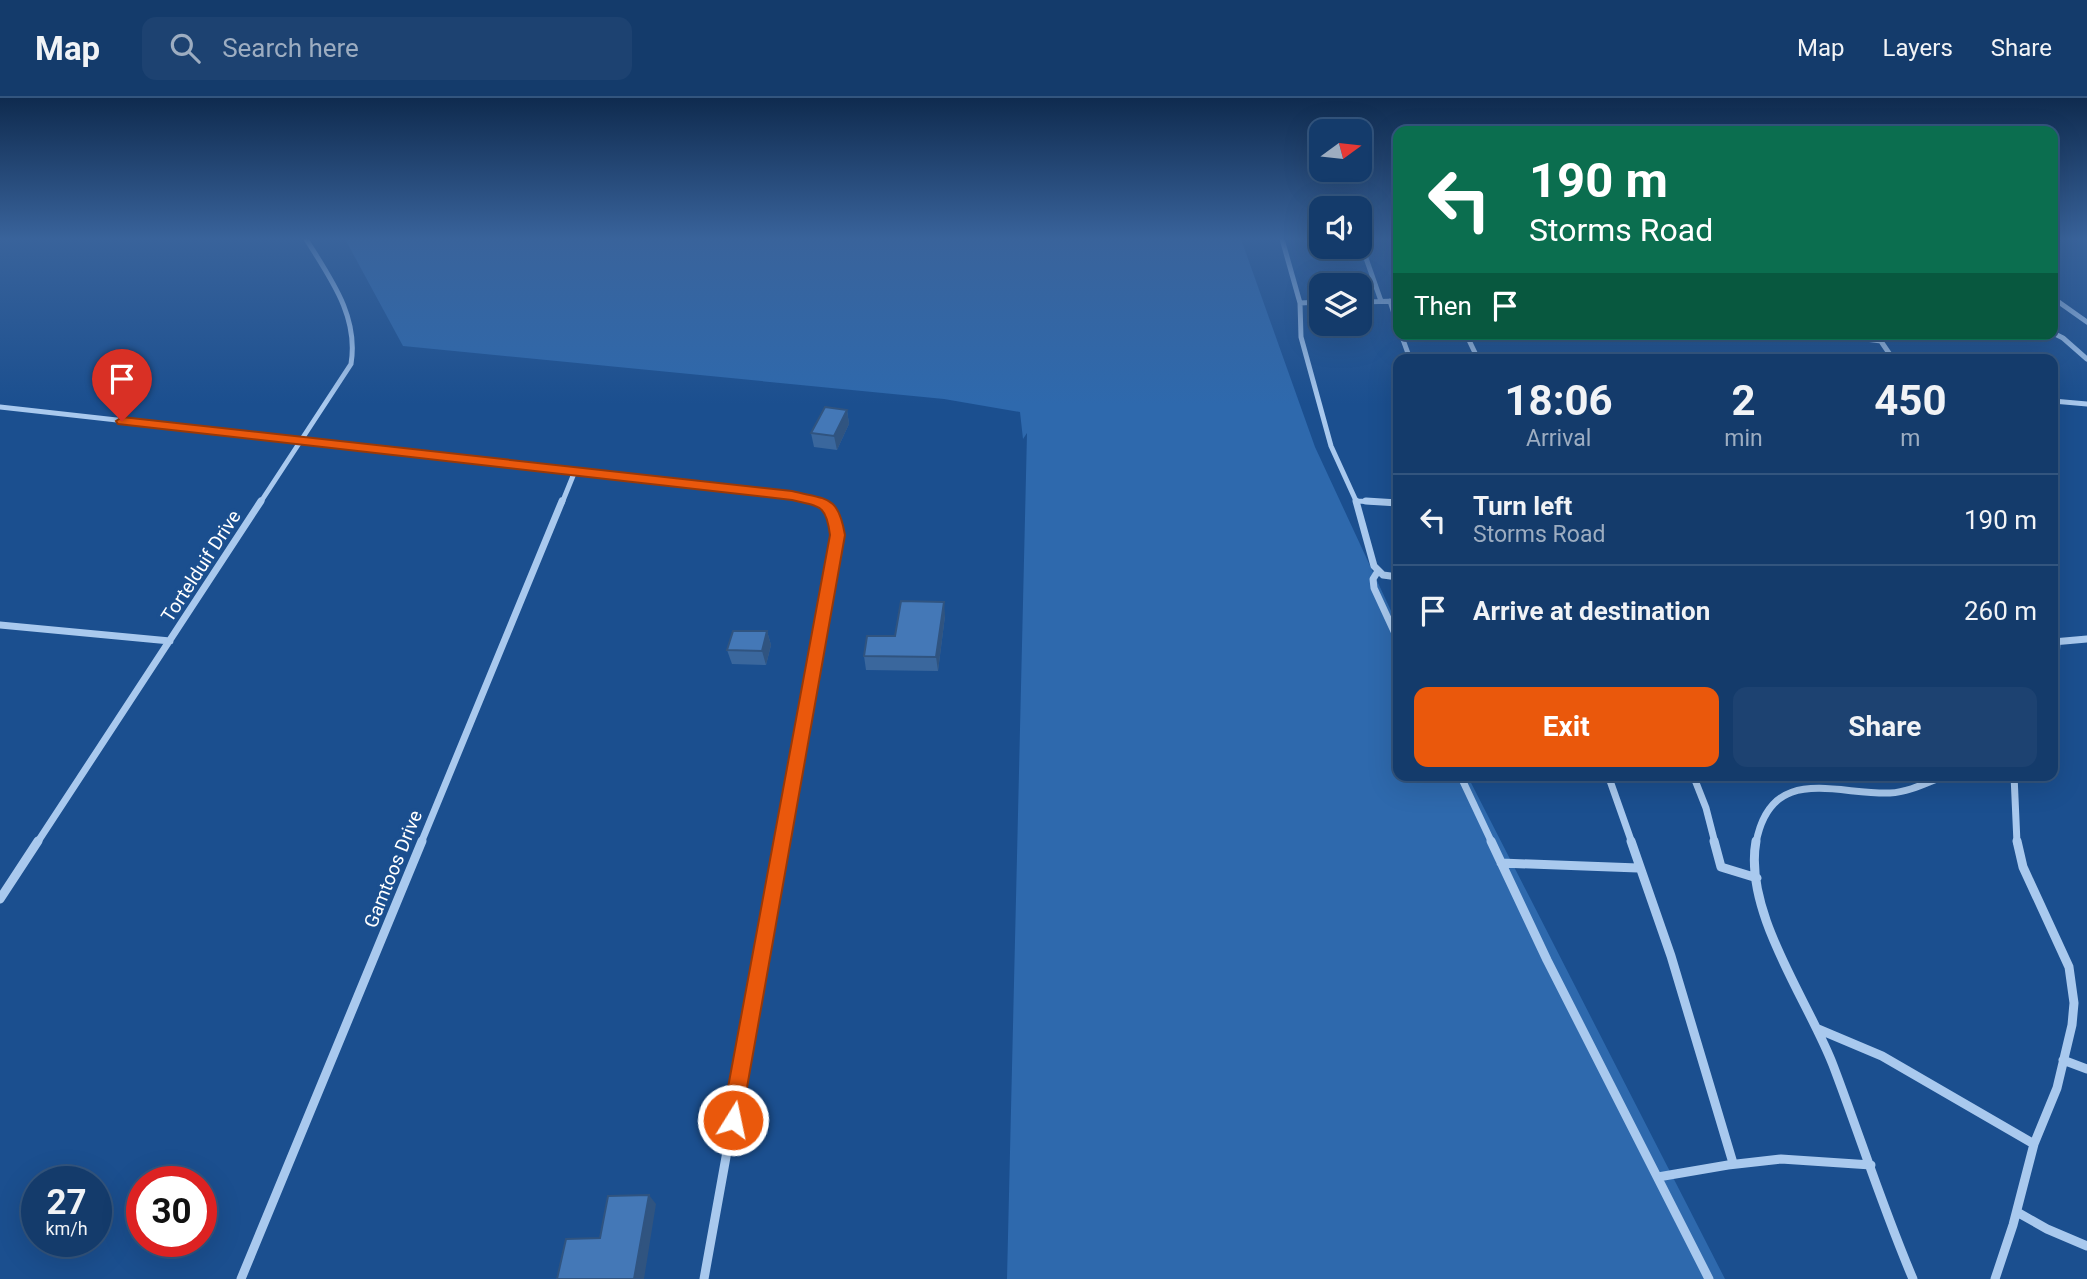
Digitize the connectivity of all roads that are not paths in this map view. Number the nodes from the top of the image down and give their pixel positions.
1 (339, 294) edge
2 (1296, 294) edge
3 (1379, 294) edge
4 (1372, 301) edge
5 (1381, 301) junction
6 (1390, 301) joint
7 (2058, 302) edge
8 (1300, 303) junction
9 (1309, 303) edge
10 (1393, 311) edge
11 (2087, 322) edge
12 (2058, 336) edge
13 (1873, 340) edge
14 (1881, 341) joint
15 (1890, 354) edge
16 (2087, 359) edge
17 (2058, 401) edge
18 (2087, 404) edge
19 (0, 407) edge
20 (302, 441) junction
21 (575, 471) junction
22 (1356, 501) junction
23 (1393, 503) edge
24 (1378, 571) junction
25 (1393, 576) edge
26 (0, 625) edge
27 (1393, 629) edge
28 (2087, 639) edge
29 (170, 641) junction
30 (2058, 642) edge
31 (1463, 781) edge
32 (1610, 781) edge
33 (1695, 781) edge
34 (1926, 781) edge
35 (2014, 781) edge
36 (1501, 863) junction
37 (1638, 868) junction
38 (1757, 878) junction
39 (0, 900) edge
40 (1818, 1029) junction
41 (2063, 1060) junction
42 (2087, 1069) edge
43 (2034, 1144) junction
44 (1733, 1163) junction
45 (1871, 1166) junction
46 (1658, 1177) junction
47 (2017, 1212) junction
48 (2087, 1246) edge
49 (241, 1279) edge
50 (704, 1279) edge
51 (1709, 1279) edge
52 (1913, 1279) edge
53 (1996, 1279) edge

1 - 20 street, Tortelduif Drive
2 - 8 street
3 - 5 street
4 - 5 street
5 - 6 street
6 - 10 street
7 - 11 street
8 - 9 street
8 - 22 street
12 - 16 street
13 - 14 street
14 - 15 street
17 - 18 street
19 - 20 street
20 - 21 street
20 - 29 street, Tortelduif Drive
21 - 49 street, Gamtoos Drive
21 - 50 street
22 - 23 street
22 - 24 street
24 - 25 street
24 - 27 street
26 - 29 street
28 - 30 street
29 - 39 street, Tortelduif Drive
31 - 36 street
32 - 37 street
33 - 38 street
34 - 38 street
35 - 41 street
36 - 37 street
36 - 46 street
37 - 44 street
38 - 40 street
40 - 43 street
40 - 45 street
41 - 42 street
41 - 43 street
43 - 47 street
44 - 45 street
44 - 46 street
45 - 52 street
46 - 51 street
47 - 48 street
47 - 53 street

